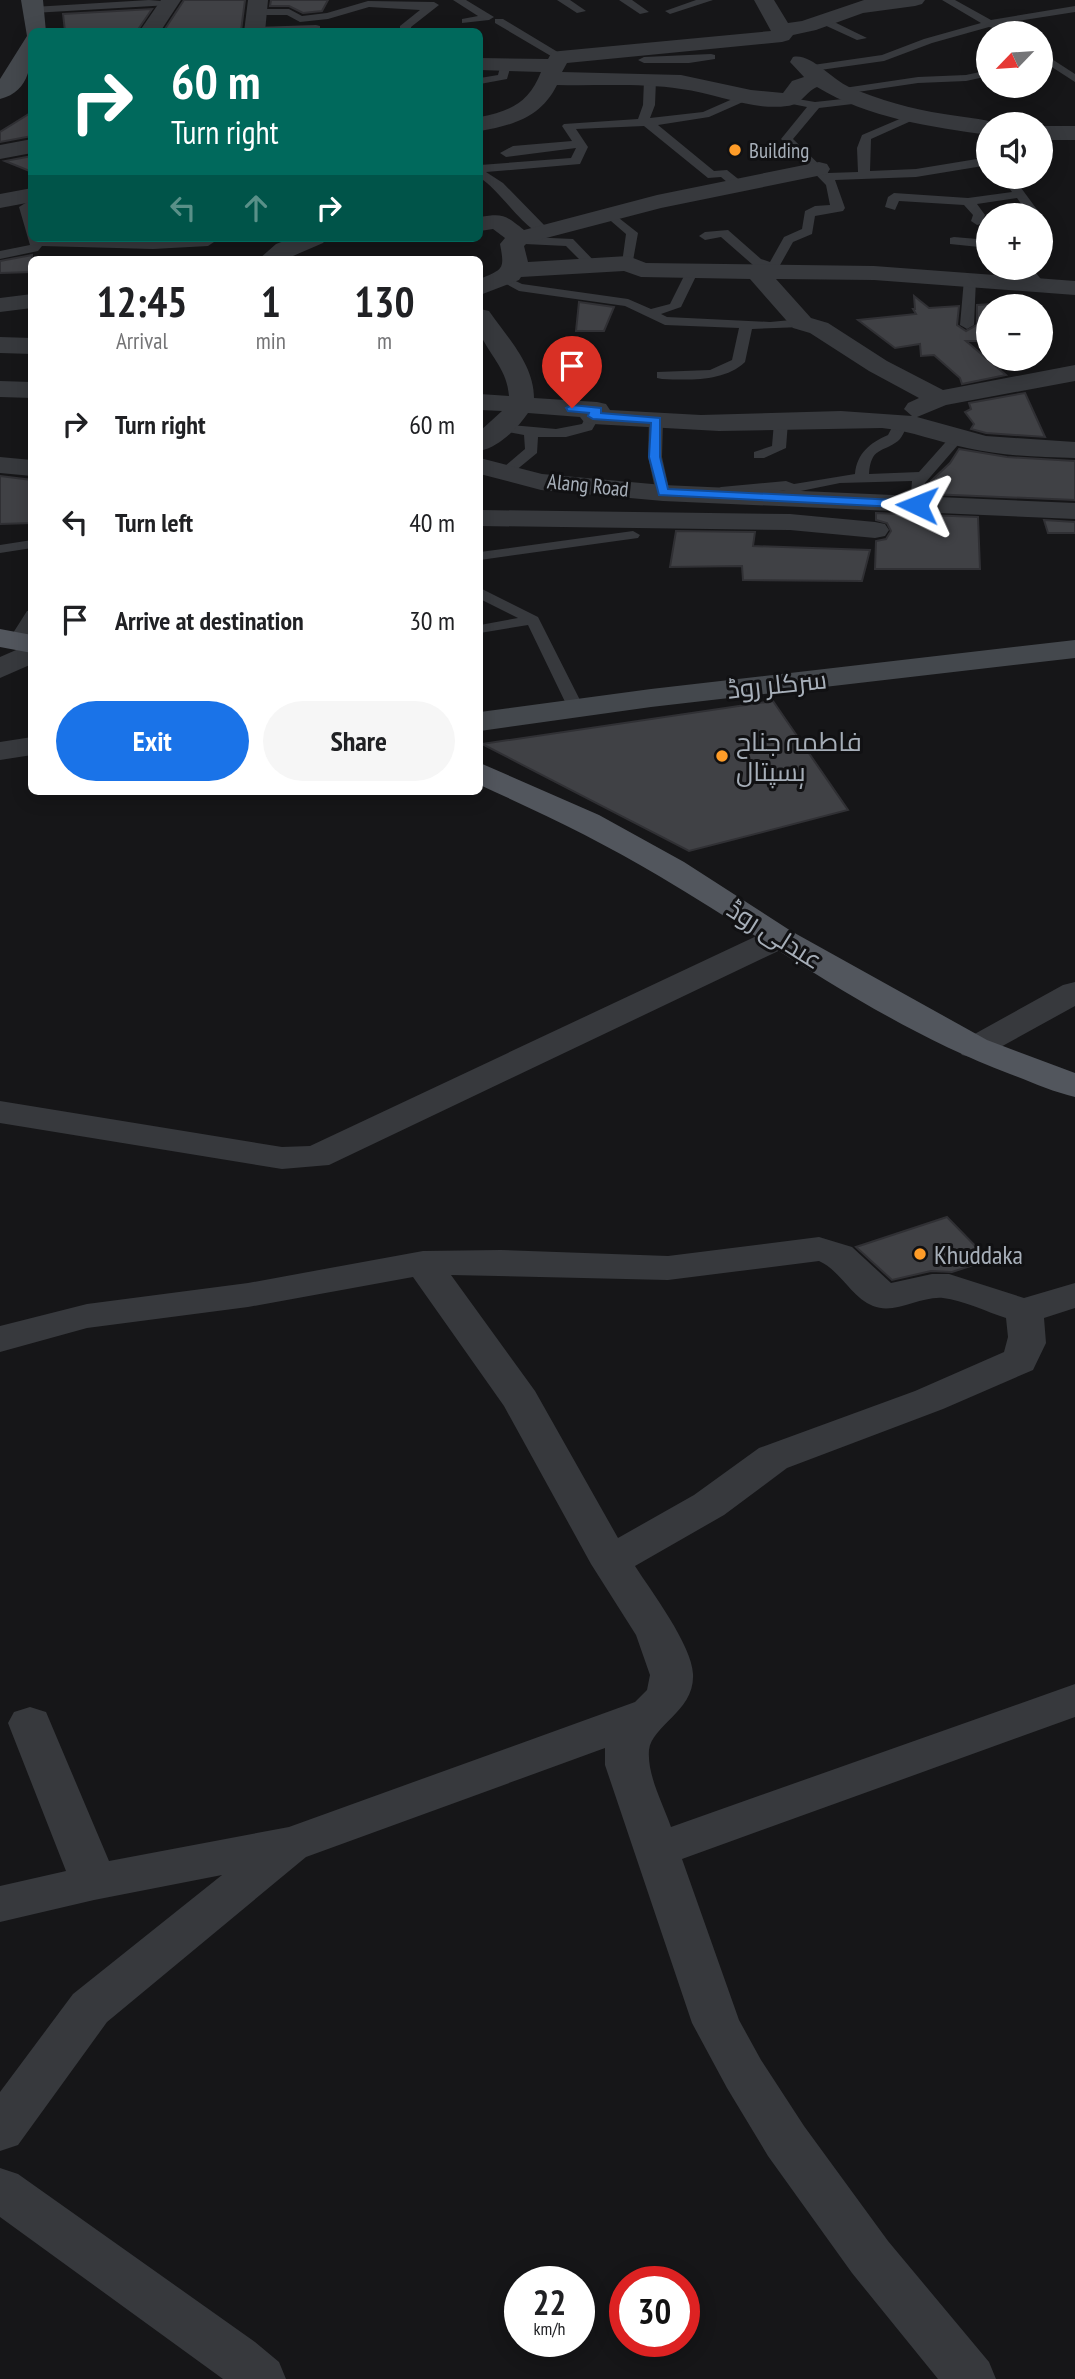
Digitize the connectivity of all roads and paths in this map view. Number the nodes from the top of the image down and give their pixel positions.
1 (338, 0) edge
2 (458, 0) edge
3 (562, 0) edge
4 (624, 0) edge
5 (708, 0) edge
6 (764, 0) edge
7 (915, 0) edge
8 (947, 0) edge
9 (170, 1) edge
10 (812, 2) edge
11 (368, 4) junction
12 (435, 4) edge
13 (501, 8) dead end
14 (852, 9) junction
15 (1075, 9) edge
16 (581, 11) dead end
17 (670, 11) dead end
18 (644, 12) dead end
19 (33, 14) edge
20 (482, 16) junction
21 (256, 18) edge
22 (466, 21) dead end
23 (499, 21) dead end
24 (986, 21) edge
25 (1001, 21) edge
26 (824, 22) junction
27 (152, 28) edge
28 (326, 28) dead end
29 (405, 28) edge
30 (480, 28) edge
31 (976, 29) edge
32 (782, 32) junction
33 (860, 38) dead end
34 (28, 54) edge
35 (711, 57) dead end
36 (1054, 64) edge
37 (554, 67) junction
38 (644, 67) junction
39 (483, 72) edge
40 (812, 74) junction
41 (976, 76) edge
42 (1075, 79) edge
43 (15, 85) edge
44 (748, 96) junction
45 (853, 96) junction
46 (786, 100) junction
47 (815, 105) junction
48 (916, 115) junction
49 (483, 123) edge
50 (646, 123) junction
51 (976, 126) edge
52 (1053, 133) edge
53 (1075, 133) edge
54 (581, 144) junction
55 (28, 146) edge
56 (0, 152) edge
57 (506, 153) dead end
58 (976, 163) edge
59 (483, 171) edge
60 (483, 173) edge
61 (823, 173) junction
62 (916, 173) junction
63 (864, 174) junction
64 (738, 185) junction
65 (1017, 189) edge
66 (1021, 194) junction
67 (28, 196) edge
68 (923, 199) junction
69 (0, 201) edge
70 (968, 202) junction
71 (1027, 203) edge
72 (891, 207) dead end
73 (976, 211) edge
74 (610, 215) junction
75 (483, 224) edge
76 (544, 232) junction
77 (705, 236) dead end
78 (517, 239) junction
79 (954, 241) dead end
80 (33, 242) edge
81 (106, 242) edge
82 (208, 242) dead end
83 (304, 242) edge
84 (976, 243) edge
85 (0, 255) edge
86 (275, 256) edge
87 (628, 263) junction
88 (592, 265) junction
89 (693, 270) junction
90 (767, 270) junction
91 (508, 274) junction
92 (970, 279) junction
93 (976, 279) edge
94 (1049, 280) edge
95 (483, 286) edge
96 (1075, 288) edge
97 (28, 302) edge
98 (0, 305) edge
99 (650, 313) junction
100 (483, 321) edge
101 (802, 323) junction
102 (746, 325) junction
103 (967, 325) dead end
104 (0, 345) edge
105 (28, 346) edge
106 (1075, 373) edge
107 (662, 375) dead end
108 (0, 389) edge
109 (28, 390) edge
110 (939, 399) junction
111 (483, 402) edge
112 (522, 403) junction
113 (593, 416) junction
114 (656, 420) junction
115 (896, 421) junction
116 (781, 422) junction
117 (503, 427) junction
118 (531, 433) junction
119 (957, 438) junction
120 (483, 441) edge
121 (1075, 450) edge
122 (759, 455) dead end
123 (0, 465) edge
124 (28, 468) edge
125 (492, 469) edge
126 (923, 476) junction
127 (862, 478) junction
128 (541, 482) junction
129 (672, 493) junction
130 (917, 505) junction
131 (1075, 511) edge
132 (483, 515) edge
133 (483, 517) edge
134 (875, 530) dead end
135 (633, 535) dead end
136 (28, 544) edge
137 (0, 548) edge
138 (483, 556) edge
139 (483, 595) edge
140 (533, 621) junction
141 (28, 624) edge
142 (483, 629) edge
143 (20, 644) edge
144 (1075, 649) edge
145 (0, 669) edge
146 (576, 708) junction
147 (483, 722) edge
148 (28, 747) edge
149 (0, 751) edge
150 (483, 774) edge
151 (779, 938) junction
152 (1075, 992) edge
153 (975, 1048) junction
154 (1075, 1086) edge
155 (0, 1112) edge
156 (423, 1263) junction
157 (1075, 1295) edge
158 (1024, 1311) junction
159 (0, 1339) edge
160 (611, 1561) junction
161 (1075, 1700) edge
162 (654, 1713) junction
163 (30, 1723) dead end
164 (293, 1844) junction
165 (658, 1850) junction
166 (94, 1882) junction
167 (0, 1904) edge
168 (0, 2130) edge
169 (0, 2189) edge
170 (260, 2379) edge
171 (970, 2379) edge

1 - 11 lane
2 - 20 lane
3 - 16 lane
4 - 18 lane
5 - 17 lane
6 - 32 street
7 - 14 street
8 - 24 lane
9 - 19 lane
9 - 27 street
10 - 14 street
11 - 12 lane
11 - 21 lane
12 - 29 lane
13 - 20 lane
14 - 26 street
15 - 25 lane
20 - 22 lane
20 - 30 lane
21 - 28 lane
23 - 37 lane
26 - 32 street
26 - 33 lane
31 - 40 lane
32 - 38 street
32 - 40 street
34 - 43 main road
35 - 38 lane
36 - 42 lane
37 - 38 street
37 - 38 street
37 - 39 street
37 - 49 street
38 - 44 street
38 - 50 lane
40 - 45 street
40 - 46 street
41 - 45 lane
44 - 46 street
44 - 50 lane
45 - 47 lane
45 - 48 street
46 - 47 lane
47 - 61 lane
48 - 51 street
48 - 63 lane
50 - 54 lane
50 - 64 lane
52 - 53 street
54 - 57 lane
54 - 59 lane
55 - 56 street
58 - 62 lane
60 - 76 lane
61 - 63 lane
61 - 64 street
61 - 90 lane
62 - 63 lane
62 - 68 lane
64 - 74 street
65 - 66 lane
66 - 70 lane
66 - 71 lane
67 - 69 street
68 - 70 lane
68 - 72 lane
70 - 73 lane
74 - 76 street
74 - 87 lane
75 - 78 street
76 - 78 street
77 - 90 lane
78 - 88 lane
78 - 91 street
79 - 84 lane
80 - 85 lane
81 - 82 lane
83 - 86 street
87 - 88 street
87 - 89 street
88 - 91 street
89 - 90 street
89 - 99 lane
90 - 92 street
90 - 101 street
91 - 95 street
91 - 99 lane
92 - 93 street
92 - 103 lane
94 - 96 street
97 - 98 street
99 - 102 lane
100 - 112 street
101 - 102 lane
101 - 110 street
102 - 107 lane
104 - 105 street
106 - 110 street
108 - 109 street
110 - 115 street
111 - 112 street
112 - 113 street
112 - 117 street
113 - 114 street
113 - 118 lane
114 - 116 street
114 - 129 lane
115 - 116 street
115 - 119 street
115 - 127 lane
116 - 122 lane
117 - 118 lane
117 - 120 street
118 - 125 lane
119 - 121 street
119 - 126 lane
123 - 124 street
125 - 128 street, Alang Road
126 - 127 lane
126 - 130 lane
127 - 129 lane
128 - 129 street, Alang Road
128 - 132 street
129 - 130 street, Alang Road
130 - 131 street, Alang Road
133 - 134 street
135 - 138 lane
136 - 137 lane
139 - 140 lane
140 - 142 lane
140 - 146 lane
141 - 143 lane
143 - 145 street
144 - 146 main road, سرکلر روڈ
146 - 147 main road, سرکلر روڈ
148 - 149 street
150 - 151 main road, عبدلی روڈ
151 - 153 main road, عبدلی روڈ
151 - 155 street
152 - 153 street
153 - 154 main road, عبدلی روڈ
156 - 158 street
156 - 159 street
156 - 160 street
157 - 158 street
158 - 160 street
160 - 162 street
161 - 165 street
162 - 164 street
162 - 165 street
163 - 166 street
164 - 166 street
164 - 168 street
165 - 171 street
166 - 167 street
169 - 170 street

